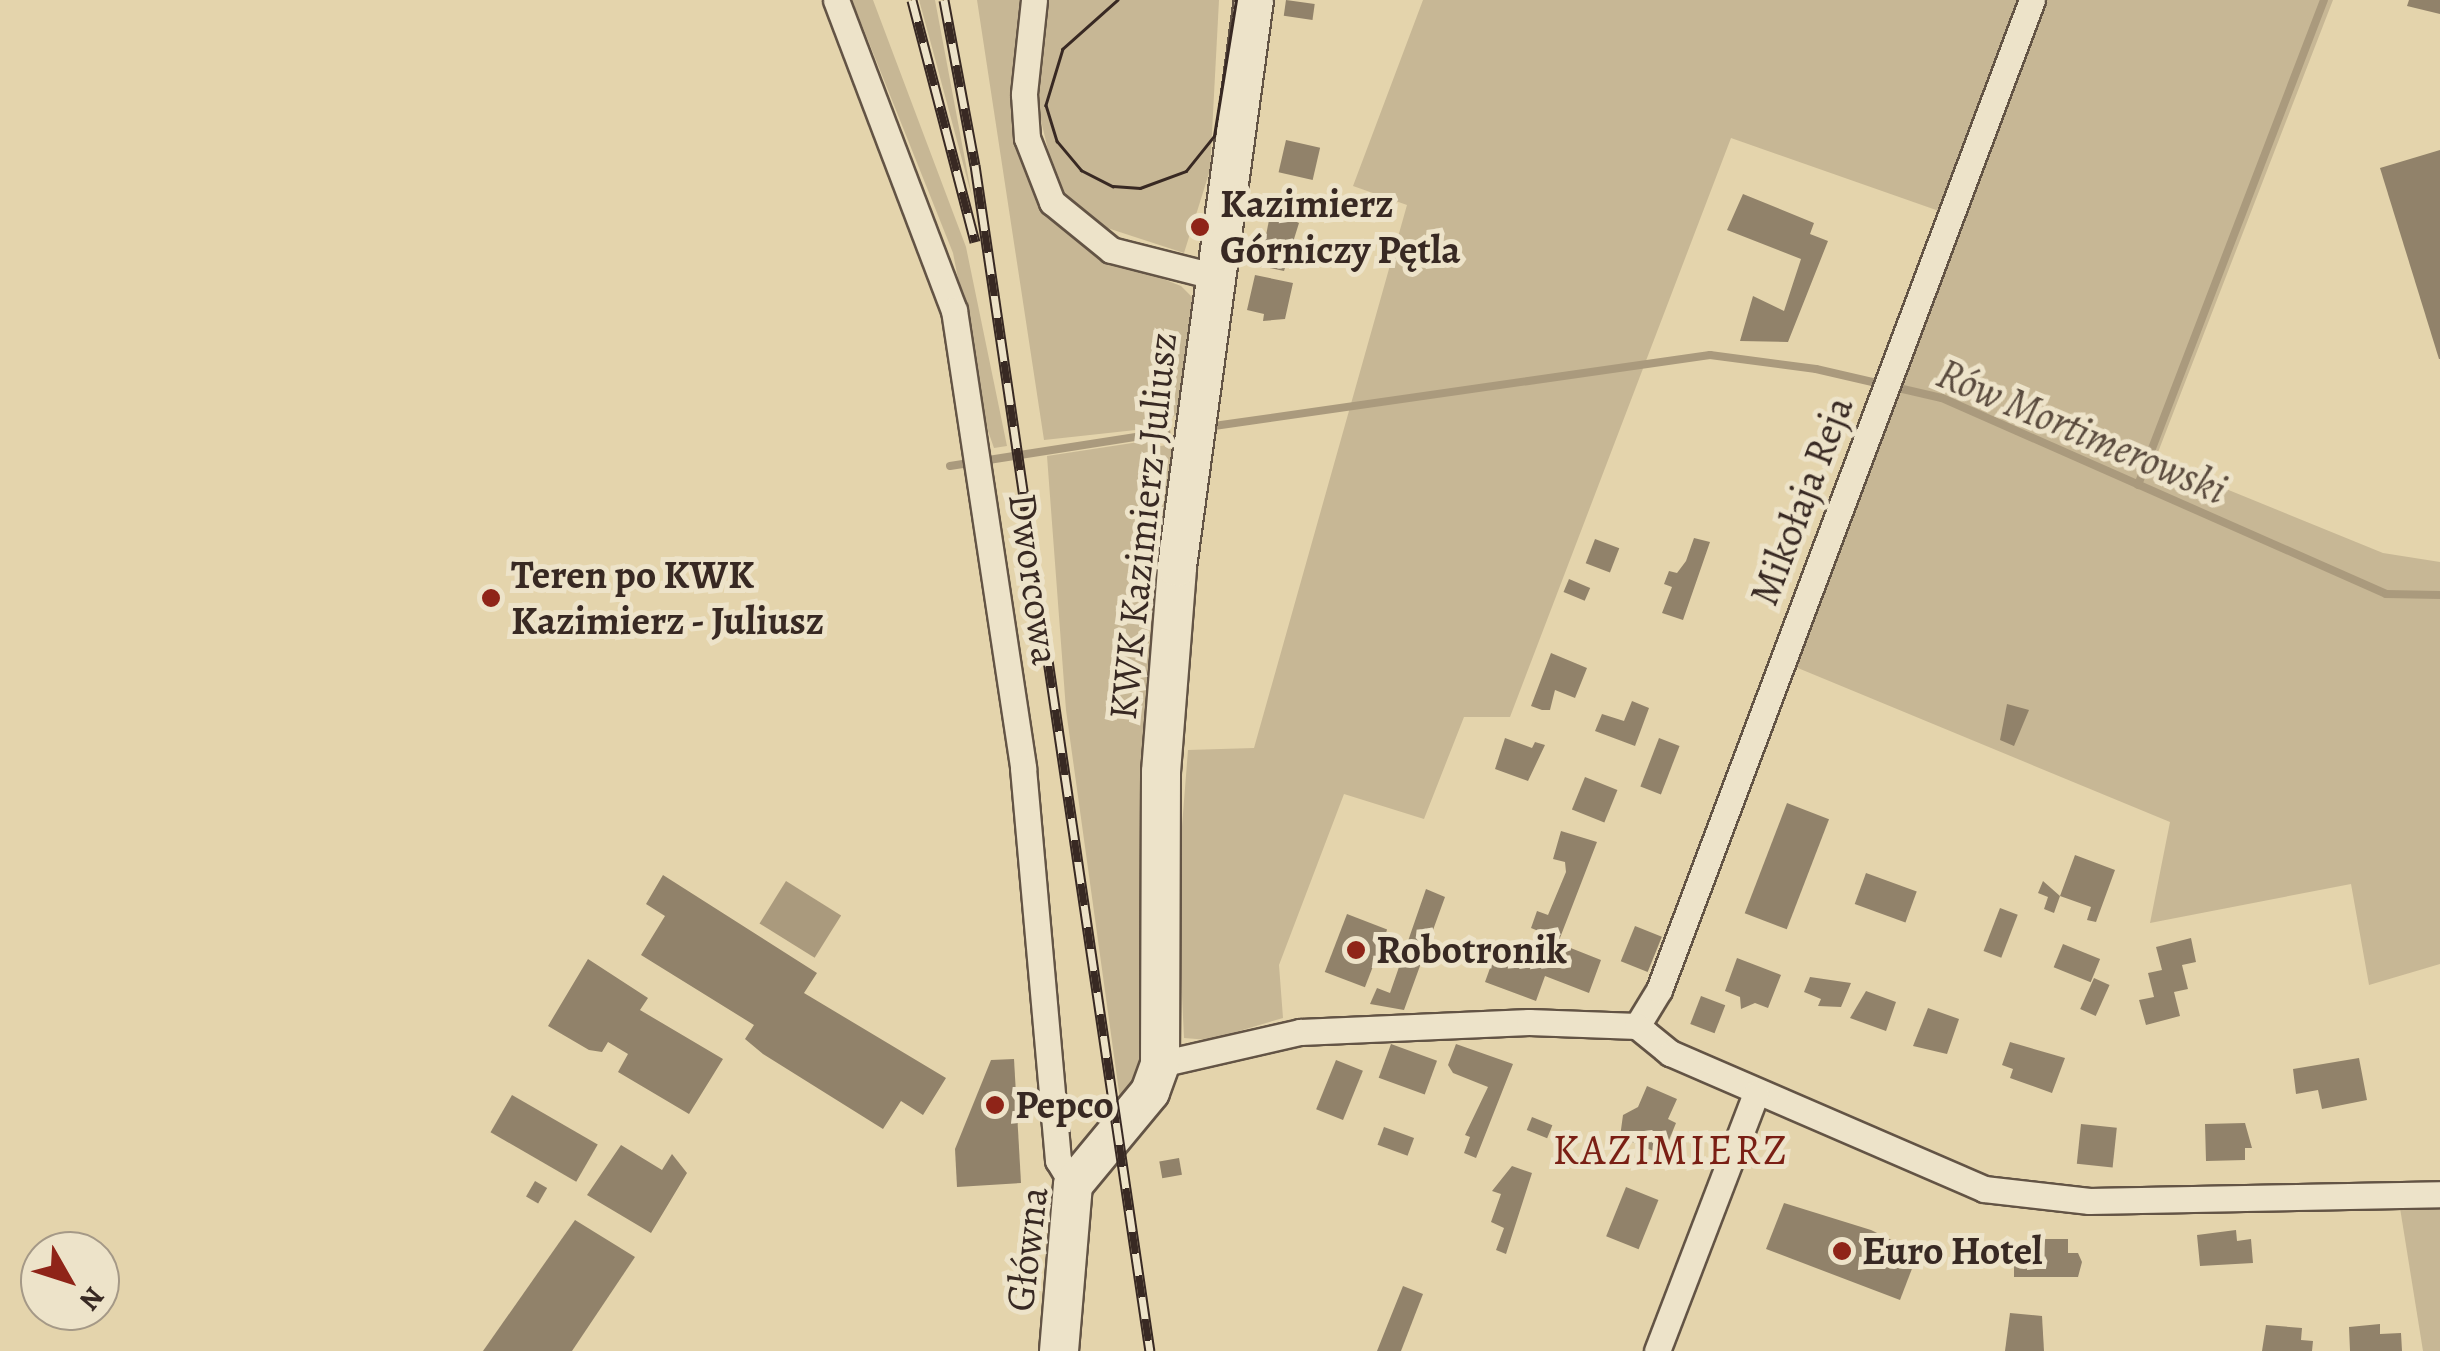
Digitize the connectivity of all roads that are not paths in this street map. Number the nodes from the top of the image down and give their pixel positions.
1 (836, 0) edge
2 (1034, 0) edge
3 (1254, 0) edge
4 (2032, 0) edge
5 (1217, 276) junction
6 (1636, 1026) junction
7 (1160, 1064) junction
8 (1756, 1093) junction
9 (1073, 1185) junction
10 (2440, 1194) edge
11 (1059, 1351) edge
12 (1657, 1351) edge

1 - 9 street, Dworcowa
2 - 5 street
3 - 5 street, KWK Kazimierz-Juliusz
4 - 6 street, Mikołaja Reja
5 - 7 street, KWK Kazimierz-Juliusz
6 - 7 street
6 - 8 street
7 - 9 street, Główna
8 - 10 street
8 - 12 street
9 - 11 street, Główna

